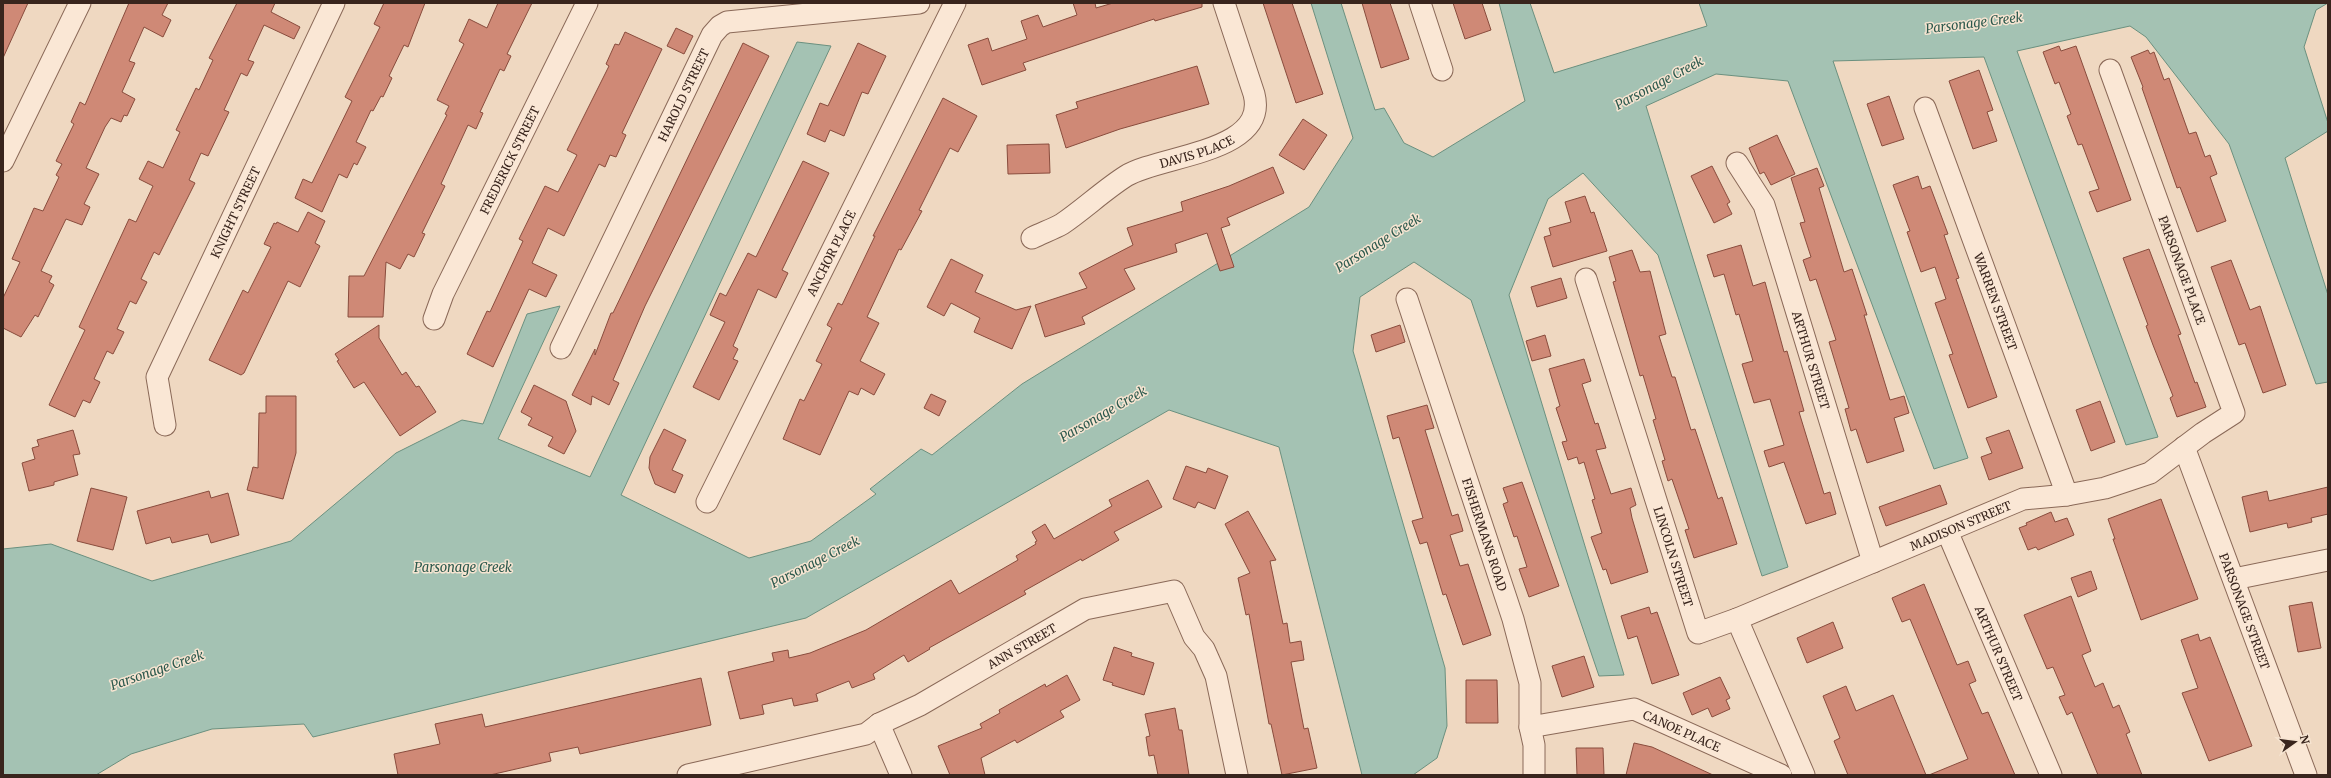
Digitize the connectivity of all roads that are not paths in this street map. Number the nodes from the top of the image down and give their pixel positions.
1 (80, 3) edge
2 (334, 3) edge
3 (587, 3) edge
4 (920, 3) edge
5 (955, 3) edge
6 (1224, 3) edge
7 (1420, 3) edge
8 (1442, 70) dead end
9 (2110, 70) dead end
10 (1925, 108) dead end
11 (3, 161) edge
12 (1737, 163) dead end
13 (1032, 238) dead end
14 (1586, 279) dead end
15 (1407, 299) dead end
16 (434, 319) dead end
17 (561, 348) dead end
18 (165, 425) dead end
19 (2184, 447) junction
20 (2067, 495) junction
21 (707, 502) dead end
22 (1947, 531) junction
23 (2328, 560) edge
24 (1873, 562) junction
25 (2234, 579) junction
26 (1737, 619) junction
27 (879, 724) junction
28 (1530, 727) junction
29 (688, 775) edge
30 (900, 775) edge
31 (1237, 775) edge
32 (1534, 775) edge
33 (1782, 775) edge
34 (1804, 775) edge
35 (2051, 775) edge
36 (2306, 775) edge

1 - 11 street
2 - 18 street, KNIGHT STREET
3 - 16 street, FREDERICK STREET
4 - 17 street, HAROLD STREET
5 - 21 street, ANCHOR PLACE
6 - 13 street, DAVIS PLACE
7 - 8 street
9 - 19 street, PARSONAGE PLACE
10 - 20 street, WARREN STREET
12 - 24 street, ARTHUR STREET
14 - 26 street, LINCOLN STREET
15 - 28 street, FISHERMANS ROAD
19 - 20 street, MADISON STREET
19 - 25 street, PARSONAGE STREET
20 - 22 street, MADISON STREET
22 - 24 street, MADISON STREET
22 - 35 street, ARTHUR STREET
23 - 25 street
24 - 26 street, MADISON STREET
25 - 36 street, PARSONAGE STREET
26 - 34 street
27 - 29 street, ANN STREET
27 - 30 street
27 - 31 street, ANN STREET
28 - 32 street, FISHERMANS ROAD
28 - 33 street, CANOE PLACE

